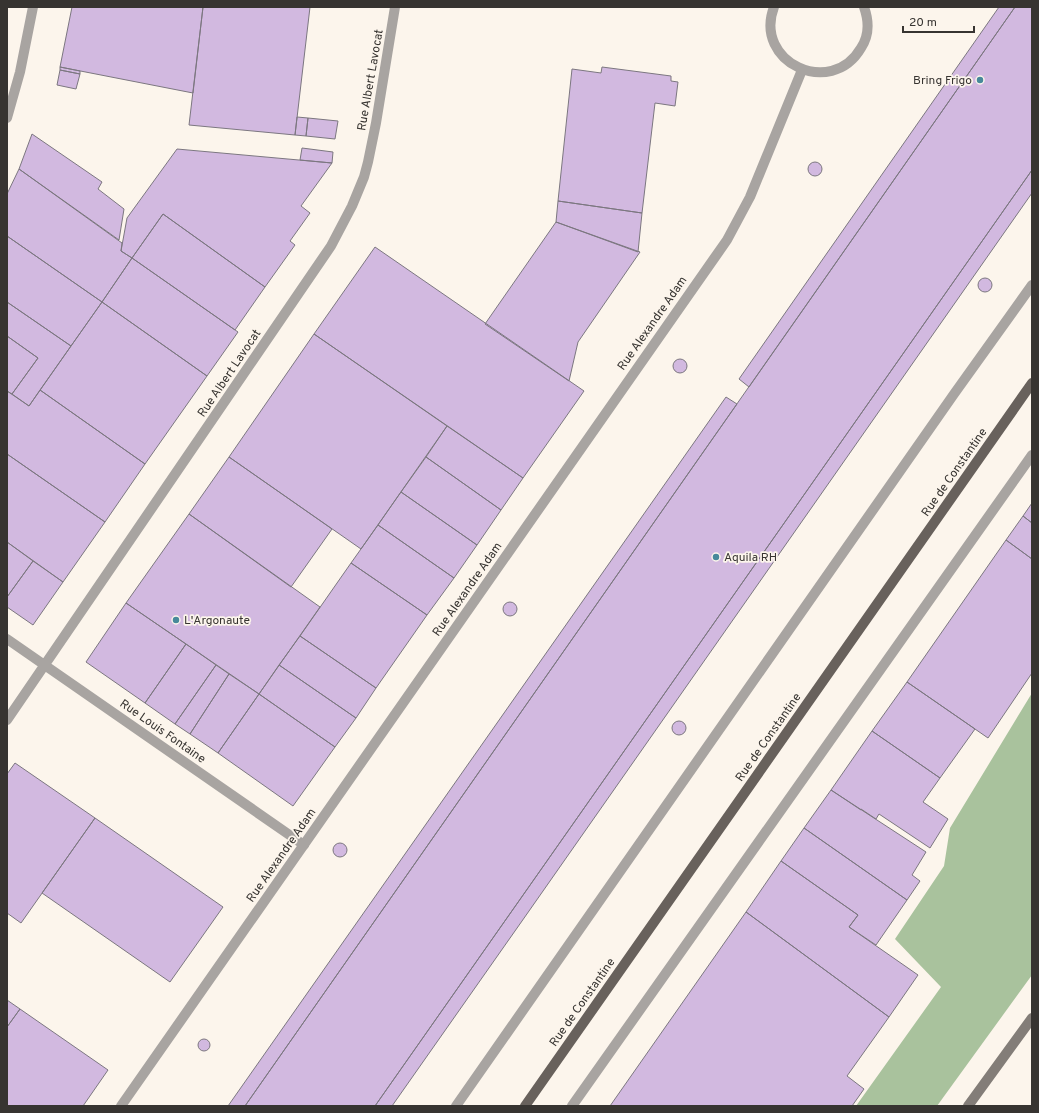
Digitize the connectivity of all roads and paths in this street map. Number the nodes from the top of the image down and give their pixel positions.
1 (32, 7) edge
2 (395, 7) edge
3 (774, 7) edge
4 (864, 7) edge
5 (802, 70) junction
6 (7, 118) edge
7 (1032, 285) edge
8 (1032, 383) edge
9 (1032, 455) edge
10 (7, 639) edge
11 (45, 666) junction
12 (7, 720) edge
13 (304, 845) junction
14 (1032, 1018) edge
15 (121, 1106) edge
16 (456, 1106) edge
17 (525, 1106) edge
18 (572, 1106) edge
19 (968, 1106) edge

1 - 6 street
2 - 11 street, Rue Albert Lavocat
3 - 5 street
4 - 5 street
5 - 13 street, Rue Alexandre Adam
7 - 16 street
8 - 17 main road, Rue de Constantine
9 - 18 street
10 - 11 street, Rue Louis Fontaine
11 - 12 street, Rue Albert Lavocat
11 - 13 street, Rue Louis Fontaine
13 - 15 street, Rue Alexandre Adam
14 - 19 main road

